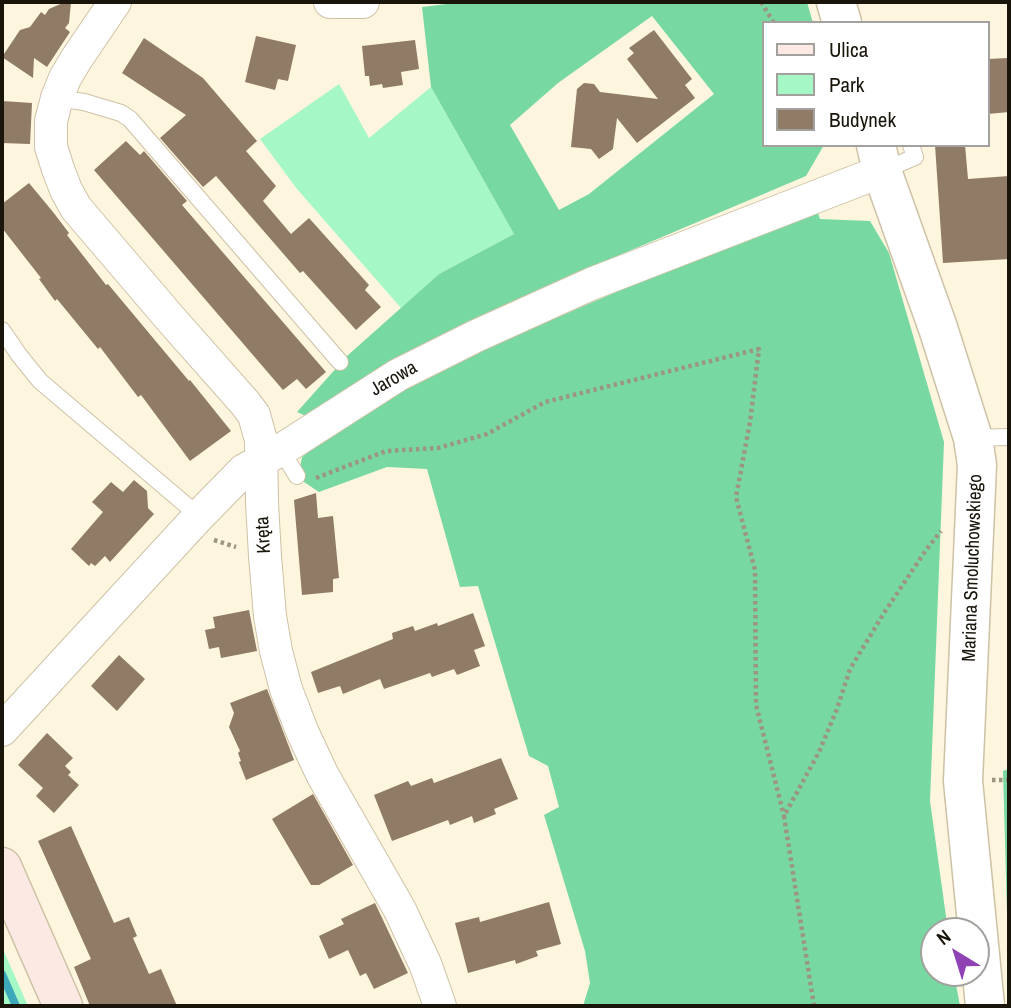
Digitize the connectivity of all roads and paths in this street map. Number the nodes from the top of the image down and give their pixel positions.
1 (115, 2) edge
2 (330, 2) edge
3 (363, 2) edge
4 (761, 2) edge
5 (836, 2) edge
6 (773, 21) edge
7 (841, 21) edge
8 (57, 98) junction
9 (912, 147) edge
10 (879, 158) edge
11 (2, 330) edge
12 (340, 362) dead end
13 (991, 438) edge
14 (271, 455) junction
15 (298, 476) joint
16 (974, 499) junction
17 (206, 528) junction
18 (240, 548) dead end
19 (2, 730) edge
20 (784, 816) junction
21 (2, 867) edge
22 (63, 1006) edge
23 (440, 1006) edge
24 (814, 1006) edge
25 (985, 1006) edge

1 - 8 street, Kręta
2 - 3 street
4 - 6 path
5 - 7 street
8 - 12 lane
8 - 14 street, Kręta
9 - 10 lane
10 - 13 street, Mariana Smoluchowskiego
10 - 14 street, Jarowa
11 - 17 lane
13 - 16 street, Mariana Smoluchowskiego
14 - 15 lane
14 - 17 street, Jarowa
14 - 23 street, Kręta
15 - 20 path
16 - 20 path
16 - 25 street, Mariana Smoluchowskiego
17 - 18 path
17 - 19 street, Jarowa
20 - 24 path
21 - 22 main road

